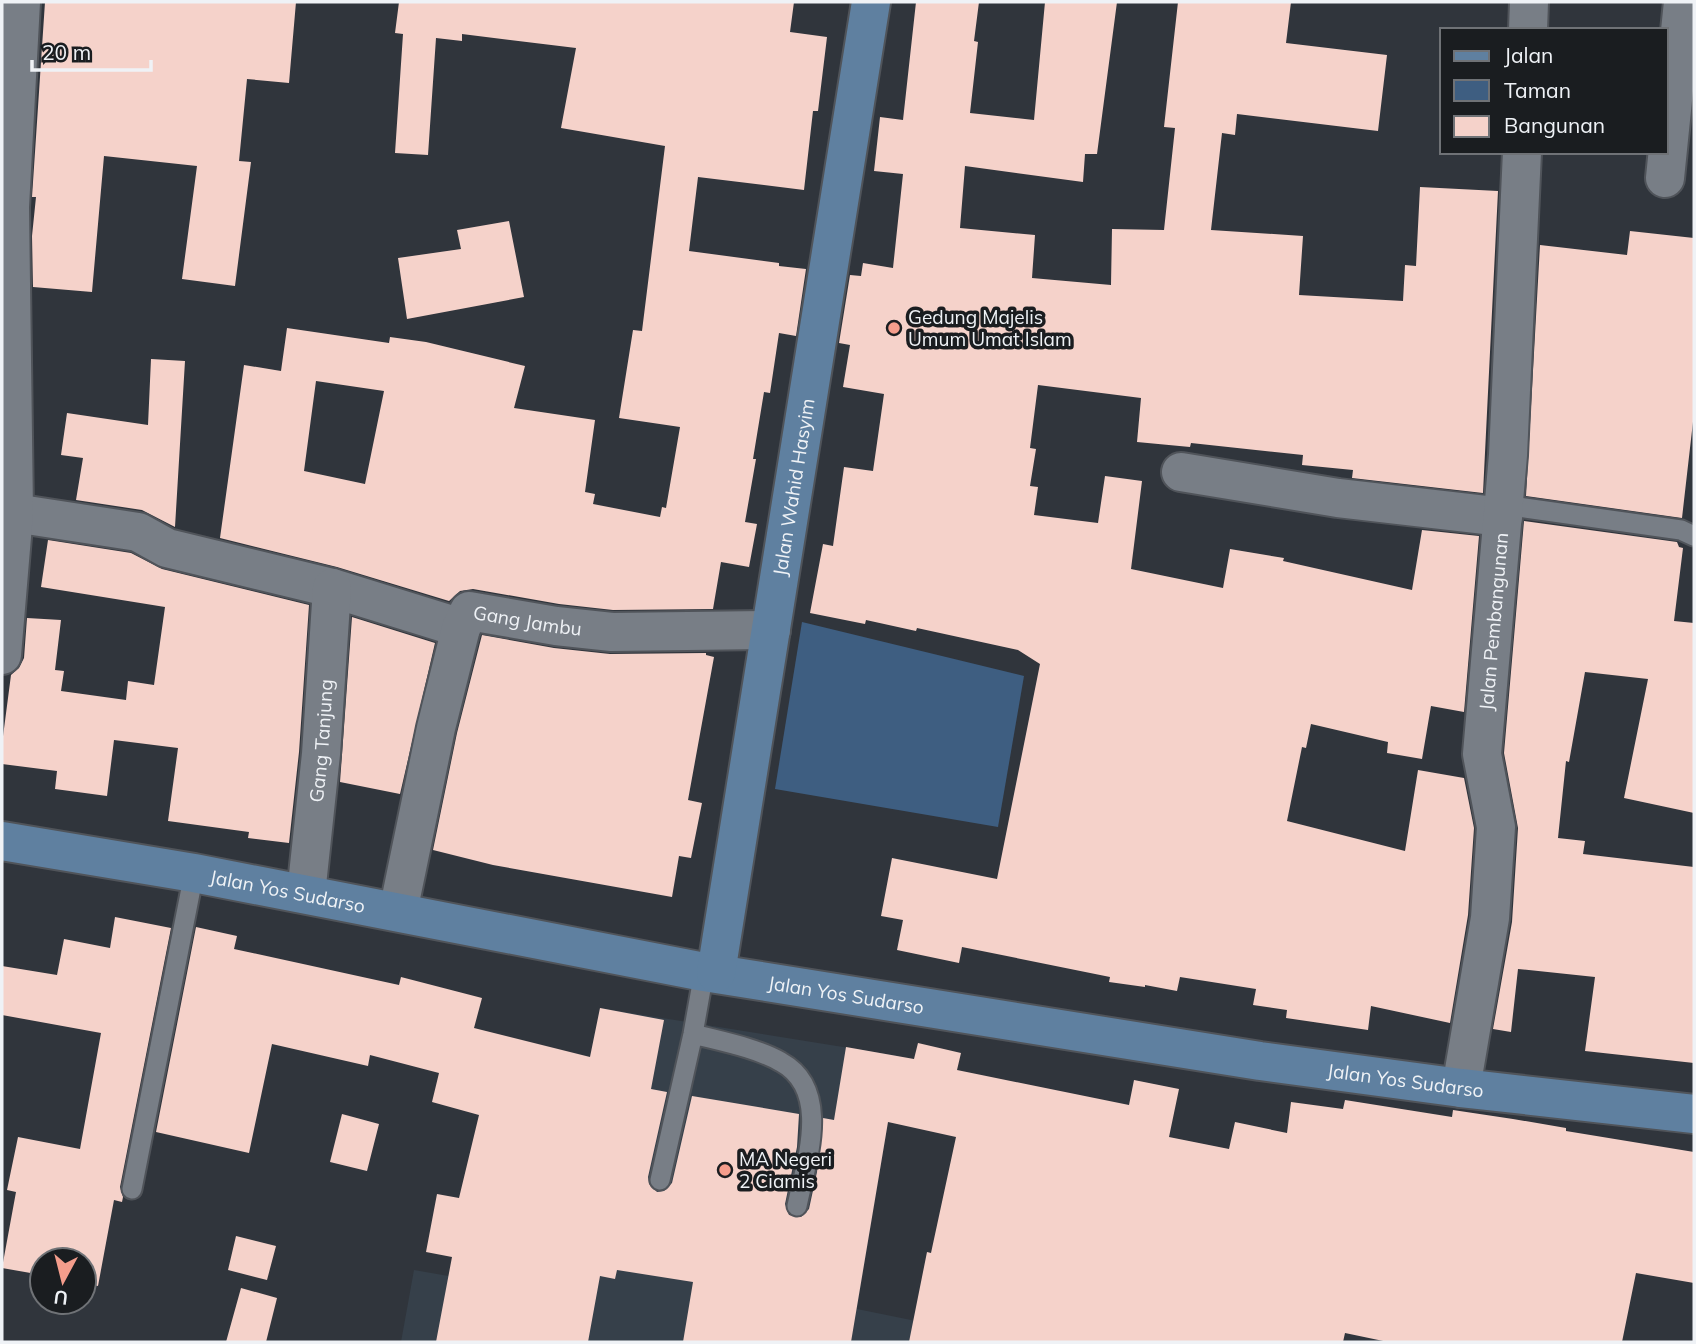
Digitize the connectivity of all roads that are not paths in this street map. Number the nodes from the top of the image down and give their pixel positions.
1 (21, 2) edge
2 (871, 2) edge
3 (1529, 2) edge
4 (1683, 2) edge
5 (1528, 28) edge
6 (1668, 149) edge
7 (1522, 154) edge
8 (1667, 154) edge
9 (1665, 178) dead end
10 (6, 208) edge
11 (1181, 472) dead end
12 (1503, 511) junction
13 (10, 530) edge
14 (1694, 536) edge
15 (332, 589) junction
16 (461, 628) junction
17 (771, 631) junction
18 (2, 655) edge
19 (2, 841) edge
20 (194, 873) junction
21 (306, 894) junction
22 (398, 912) junction
23 (710, 973) junction
24 (693, 1034) junction
25 (1461, 1088) junction
26 (1694, 1114) edge
27 (660, 1180) dead end
28 (132, 1189) dead end
29 (796, 1206) dead end

1 - 10 street
2 - 17 main road, Jalan Wahid Hasyim
3 - 5 street
4 - 6 street
7 - 12 street, Jalan Pembangunan
8 - 9 street
10 - 13 street
11 - 12 street
12 - 14 lane
12 - 25 street, Jalan Pembangunan
13 - 15 street
13 - 18 street
15 - 16 street
15 - 21 street, Gang Tanjung
16 - 17 street, Gang Jambu
16 - 22 street, Gang Jambu
17 - 23 main road, Jalan Wahid Hasyim
19 - 20 main road, Jalan Yos Sudarso
20 - 21 main road, Jalan Yos Sudarso
20 - 28 lane
21 - 22 main road, Jalan Yos Sudarso
22 - 23 main road, Jalan Yos Sudarso
23 - 24 lane
23 - 25 main road, Jalan Yos Sudarso
24 - 27 lane
24 - 29 lane
25 - 26 main road, Jalan Yos Sudarso

